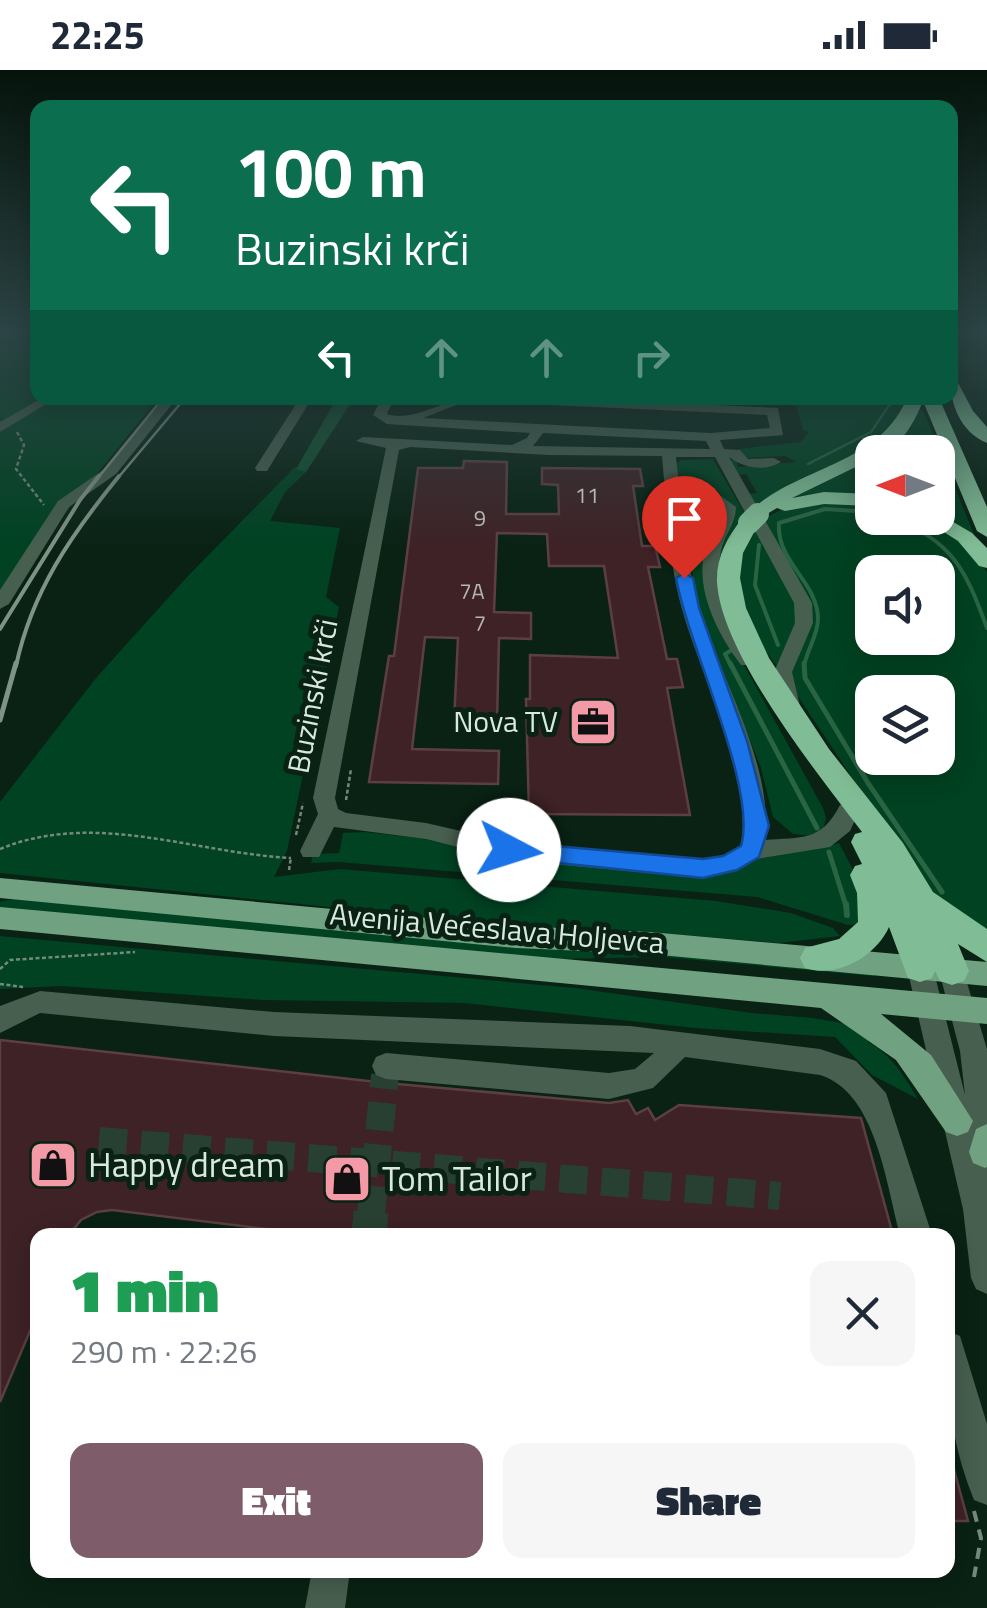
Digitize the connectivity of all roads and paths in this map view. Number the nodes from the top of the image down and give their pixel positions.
1 (960, 403) edge
2 (38, 405) edge
3 (165, 405) edge
4 (302, 405) edge
5 (386, 405) edge
6 (446, 405) edge
7 (630, 405) edge
8 (911, 405) edge
9 (933, 405) edge
10 (952, 405) edge
11 (408, 422) junction
12 (4, 426) edge
13 (987, 438) edge
14 (363, 441) dead end
15 (538, 442) junction
16 (399, 445) junction
17 (506, 447) junction
18 (721, 448) junction
19 (669, 454) junction
20 (774, 462) dead end
21 (262, 468) dead end
22 (987, 483) edge
23 (674, 485) junction
24 (702, 496) junction
25 (855, 499) edge
26 (677, 508) junction
27 (53, 518) junction
28 (754, 518) junction
29 (955, 531) edge
30 (987, 531) edge
31 (987, 561) edge
32 (0, 604) edge
33 (772, 680) junction
34 (791, 710) junction
35 (834, 778) junction
36 (302, 809) dead end
37 (754, 809) junction
38 (329, 814) junction
39 (854, 822) junction
40 (805, 844) junction
41 (0, 849) edge
42 (299, 850) junction
43 (751, 851) junction
44 (289, 870) dead end
45 (912, 883) junction
46 (0, 888) edge
47 (0, 918) edge
48 (987, 948) edge
49 (134, 952) dead end
50 (817, 958) junction
51 (920, 968) junction
52 (0, 970) edge
53 (952, 971) junction
54 (987, 974) edge
55 (806, 993) junction
56 (931, 1005) junction
57 (976, 1010) edge
58 (0, 1022) edge
59 (389, 1027) junction
60 (680, 1043) junction
61 (956, 1122) junction
62 (986, 1161) edge
63 (978, 1210) junction
64 (914, 1228) edge
65 (987, 1278) edge
66 (955, 1372) edge
67 (984, 1471) edge
68 (330, 1578) edge
69 (324, 1608) edge

1 - 13 highway
2 - 12 street
3 - 27 street
4 - 21 street
5 - 11 street
6 - 11 street
7 - 18 street
8 - 28 highway
9 - 30 highway
10 - 22 highway
11 - 15 street
12 - 27 path
14 - 16 street
15 - 17 street
15 - 17 street
15 - 18 street
15 - 19 street
16 - 17 street
16 - 38 street, Buzinski krči
18 - 19 street
18 - 20 street
18 - 34 street
19 - 23 street
23 - 24 street
23 - 26 street
24 - 26 street
24 - 33 street
25 - 28 highway
26 - 37 street
27 - 32 street
28 - 33 highway
29 - 31 highway
33 - 34 highway
34 - 35 highway
35 - 39 highway
35 - 45 highway
36 - 42 path
37 - 40 street
37 - 43 street
38 - 42 street
38 - 43 street, Buzinski krči
39 - 40 street
39 - 50 highway
39 - 51 highway
40 - 43 street, Buzinski krči
41 - 42 path
42 - 44 path
45 - 48 highway
45 - 53 highway
46 - 50 main road, Avenija Većeslava Holjevca
47 - 55 main road, Avenija Većeslava Holjevca
49 - 52 path
50 - 51 main road, Avenija Većeslava Holjevca
51 - 53 main road, Avenija Većeslava Holjevca
51 - 56 street
53 - 54 main road, Avenija Većeslava Holjevca
53 - 57 street
55 - 56 main road, Avenija Većeslava Holjevca
55 - 61 main road
56 - 57 main road, Avenija Većeslava Holjevca
56 - 61 street
57 - 62 street
58 - 59 street
59 - 60 street
59 - 60 street
60 - 64 street
61 - 63 street
62 - 63 street
63 - 65 street
66 - 67 street
68 - 69 street

